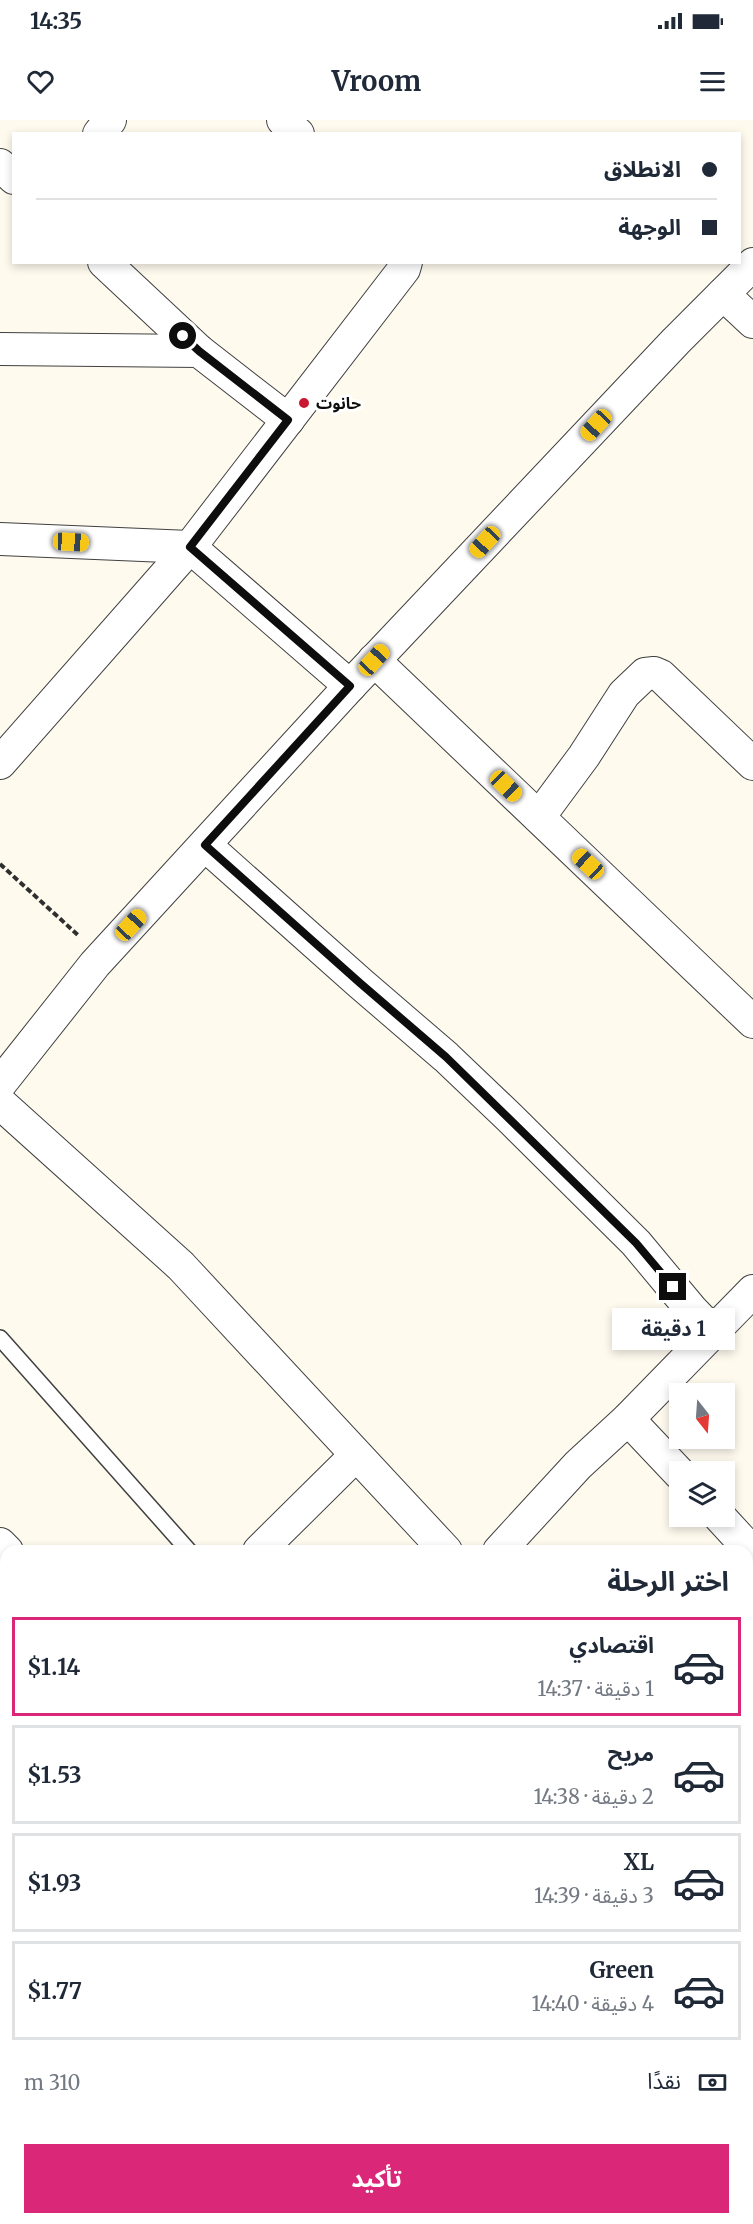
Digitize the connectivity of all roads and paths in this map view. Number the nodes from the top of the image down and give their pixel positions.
1 (111, 120) edge
2 (283, 120) edge
3 (101, 132) edge
4 (296, 132) edge
5 (0, 165) edge
6 (12, 176) edge
7 (106, 264) edge
8 (405, 264) edge
9 (753, 264) edge
10 (723, 294) junction
11 (753, 322) edge
12 (0, 349) edge
13 (199, 351) junction
14 (288, 420) junction
15 (0, 539) edge
16 (190, 547) junction
17 (374, 660) junction
18 (350, 686) junction
19 (0, 763) edge
20 (753, 764) edge
21 (539, 817) junction
22 (205, 845) junction
23 (0, 864) edge
24 (101, 957) junction
25 (753, 1021) edge
26 (0, 1084) edge
27 (0, 1103) edge
28 (753, 1291) edge
29 (712, 1331) junction
30 (0, 1338) edge
31 (628, 1419) junction
32 (356, 1455) junction
33 (669, 1462) edge
34 (729, 1527) edge
35 (184, 1545) edge
36 (265, 1545) edge
37 (440, 1545) edge
38 (505, 1545) edge
39 (746, 1545) edge

1 - 3 street
2 - 4 street
5 - 6 street
7 - 13 street
8 - 14 street
9 - 10 street
10 - 11 street
10 - 17 street
12 - 13 street
13 - 14 street
14 - 16 street
15 - 16 street
16 - 18 street
16 - 19 street
17 - 18 street
17 - 21 street
18 - 22 street
20 - 21 street
21 - 25 street
22 - 24 street
22 - 29 street
23 - 24 path
24 - 26 street
27 - 32 street
28 - 29 street
29 - 31 street
30 - 35 lane
31 - 33 street
31 - 38 street
32 - 36 street
32 - 37 street
34 - 39 street

